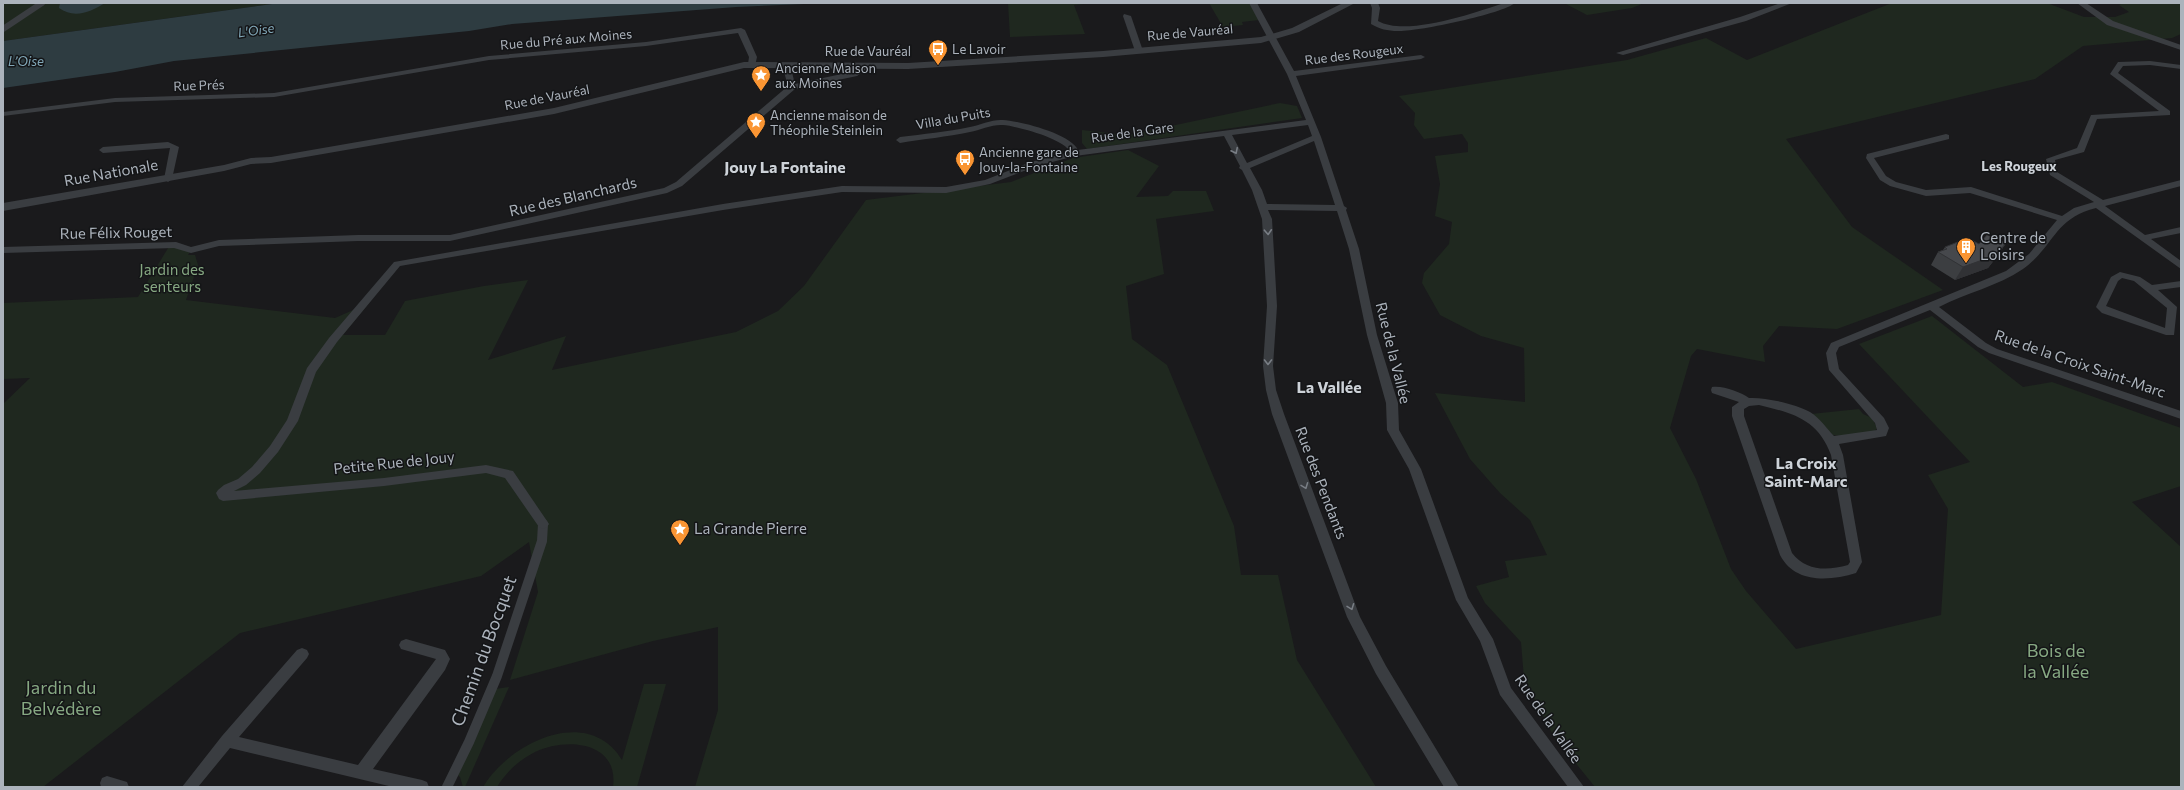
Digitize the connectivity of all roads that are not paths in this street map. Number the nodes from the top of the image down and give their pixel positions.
1 (42, 3) edge
2 (1253, 3) edge
3 (1350, 3) edge
4 (1374, 3) edge
5 (1511, 3) edge
6 (1788, 3) edge
7 (2081, 3) edge
8 (1127, 16) dead end
9 (3, 29) edge
10 (1272, 38) junction
11 (2181, 48) edge
12 (1139, 51) junction
13 (1620, 53) dead end
14 (1421, 57) dead end
15 (752, 64) junction
16 (786, 65) junction
17 (866, 66) junction
18 (2181, 66) edge
19 (394, 74) joint
20 (1291, 74) junction
21 (792, 87) junction
22 (3, 114) edge
23 (1311, 122) junction
24 (1226, 132) junction
25 (1946, 136) dead end
26 (1317, 137) junction
27 (900, 140) dead end
28 (375, 142) joint
29 (103, 150) dead end
30 (1075, 153) junction
31 (1243, 168) junction
32 (168, 179) junction
33 (2181, 183) edge
34 (2099, 203) junction
35 (1264, 207) junction
36 (3, 208) edge
37 (1342, 208) junction
38 (2062, 219) junction
39 (2181, 230) edge
40 (2144, 238) junction
41 (323, 239) joint
42 (437, 239) junction
43 (3, 250) edge
44 (420, 260) junction
45 (2181, 266) edge
46 (2181, 284) edge
47 (2150, 288) junction
48 (1933, 307) junction
49 (1716, 390) dead end
50 (1747, 402) junction
51 (2181, 415) edge
52 (1832, 442) junction
53 (223, 496) joint
54 (543, 524) joint
55 (406, 645) dead end
56 (302, 654) dead end
57 (227, 741) junction
58 (361, 773) junction
59 (107, 783) dead end
60 (122, 787) edge
61 (189, 787) edge
62 (422, 787) edge
63 (447, 787) edge
64 (1452, 787) edge
65 (1577, 787) edge

1 - 9 street
2 - 10 street, Rue de la Vallée
3 - 10 street, Rue de Vauréal
4 - 5 street
6 - 13 street
7 - 11 street
8 - 12 street
10 - 12 street, Rue de Vauréal
10 - 20 street, Rue de la Vallée
12 - 17 street, Rue de Vauréal
14 - 20 street, Rue des Rougeux
15 - 16 street, Rue de Vauréal
15 - 19 street, Rue du Pré aux Moines
15 - 28 street, Rue de Vauréal
16 - 17 street, Rue de Vauréal
16 - 21 street
17 - 21 street
18 - 34 street
19 - 22 street, Rue Prés
20 - 23 street, Rue de la Vallée
21 - 42 street, Rue des Blanchards
23 - 24 street, Rue de la Gare
23 - 26 street, Rue de la Vallée
24 - 30 street, Rue de la Gare
24 -> 31 street, Rue des Pendants
25 - 38 street
26 - 31 street
26 - 37 street, Rue de la Vallée
27 - 30 street, Villa du Puits
28 - 32 street, Rue Nationale
29 - 32 street
30 - 44 street, Rue de la Gare
31 - 35 street, Rue des Pendants
32 - 36 street, Rue Nationale
33 - 34 street
34 - 38 street
34 - 40 street
35 - 37 street
35 -> 64 street, Rue des Pendants
37 - 65 street, Rue de la Vallée
38 - 48 street
39 - 40 street
40 - 45 street
41 - 42 street, Rue des Blanchards
41 - 43 street, Rue Félix Rouget
42 - 44 street
44 - 53 street, Rue de la Gare
46 - 47 street
47 - 47 street
48 - 51 street, Rue de la Croix Saint-Marc
48 - 52 street
49 - 50 street
50 - 52 street
50 - 52 street
53 - 54 street, Petite Rue de Jouy
54 - 63 street, Chemin du Bocquet
55 - 58 street
56 - 57 street
57 - 58 street
57 - 61 street
58 - 62 street
59 - 60 street

